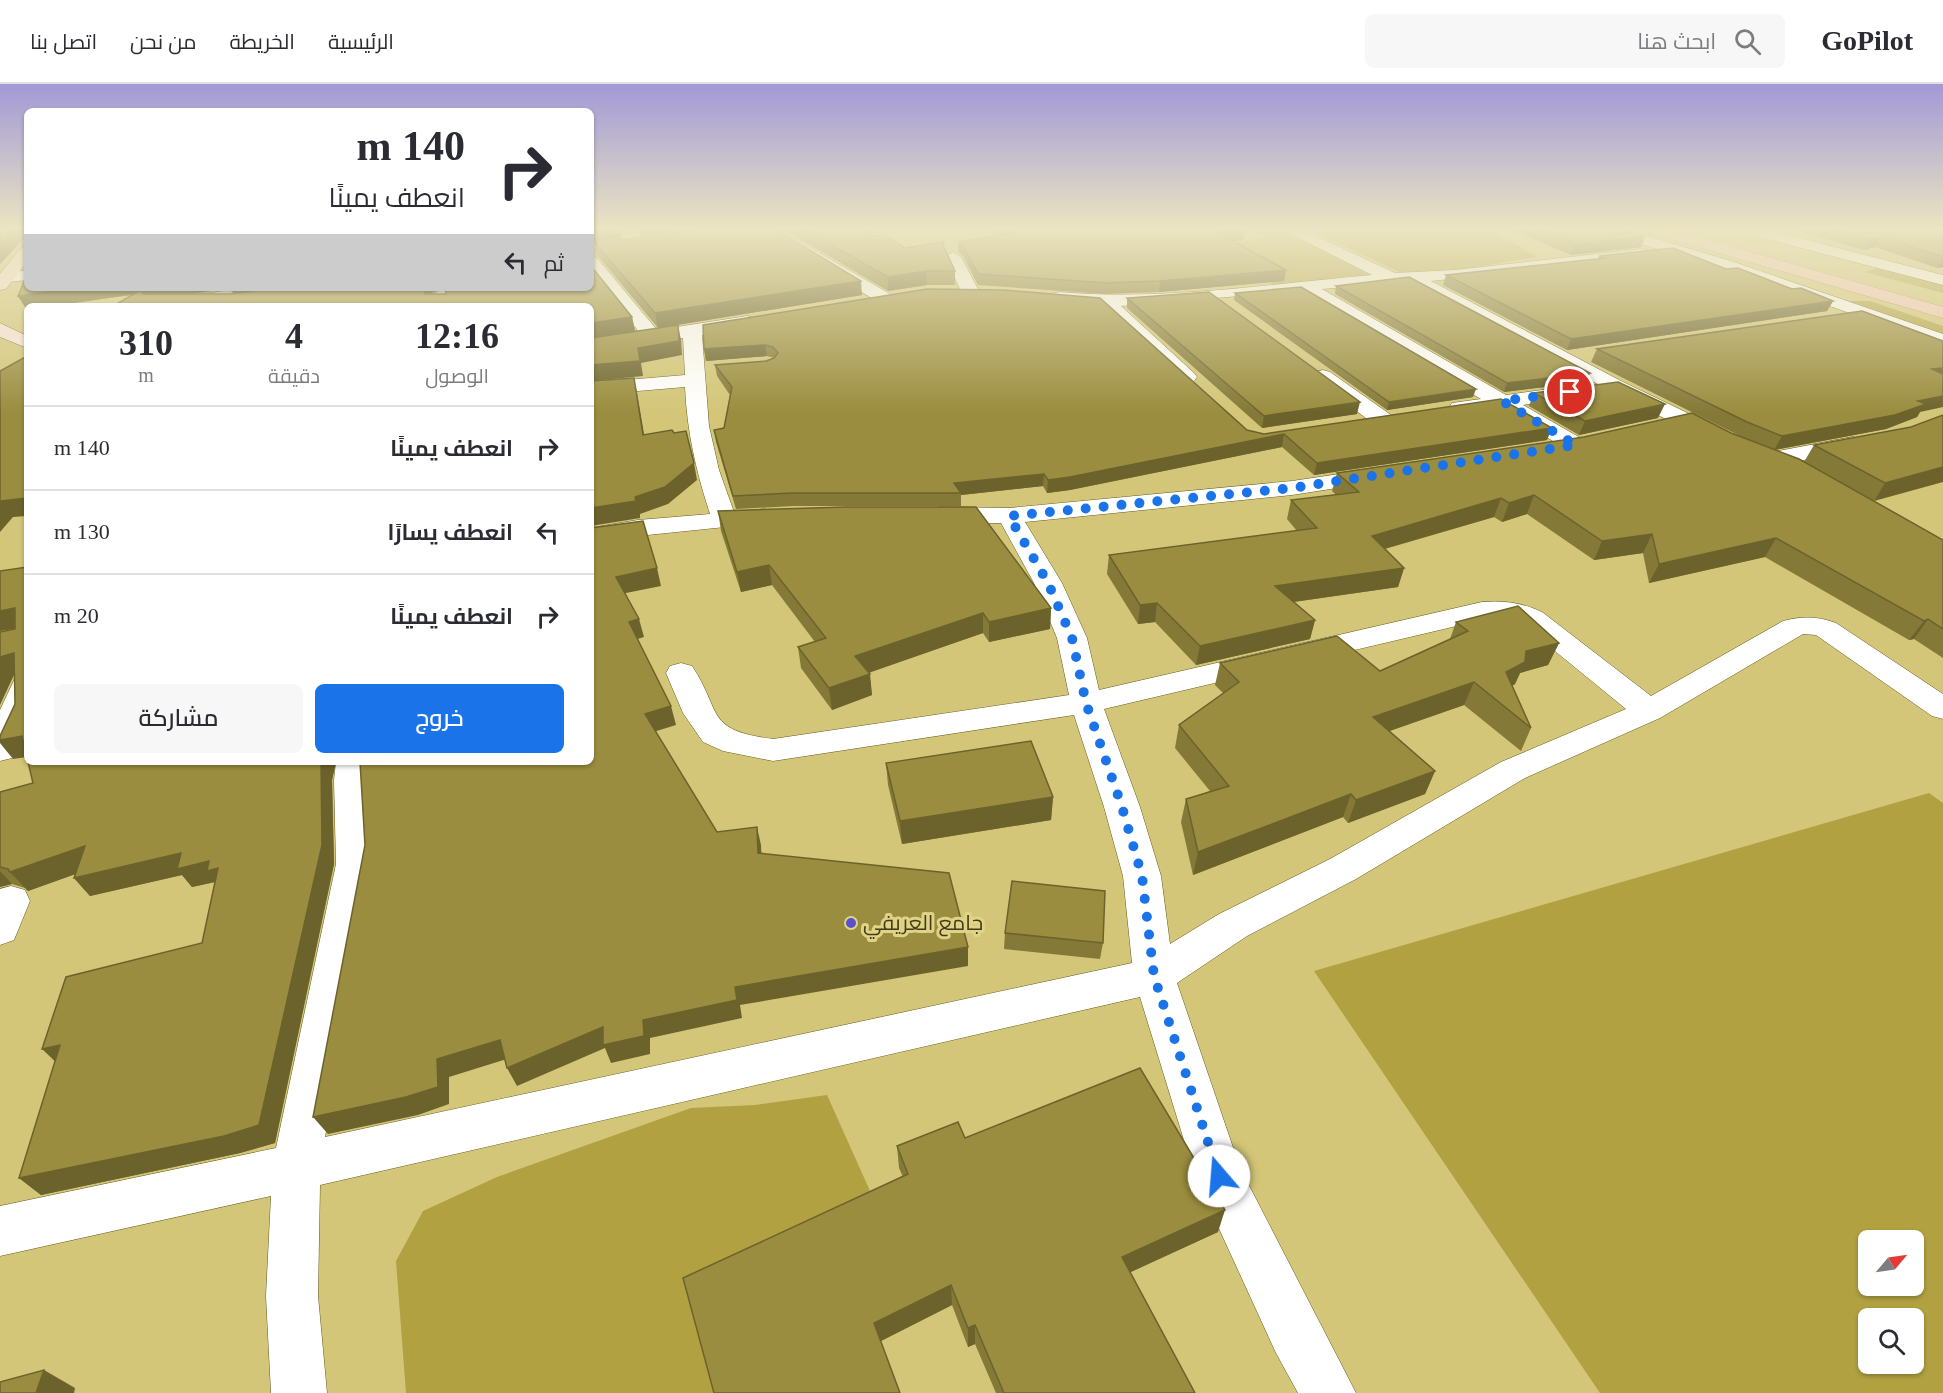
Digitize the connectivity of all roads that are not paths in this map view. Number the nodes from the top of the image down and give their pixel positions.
1 (615, 290) edge
2 (871, 290) edge
3 (1270, 290) edge
4 (1310, 290) edge
5 (1427, 290) edge
6 (1800, 290) edge
7 (1864, 290) edge
8 (1905, 290) edge
9 (451, 291) edge
10 (970, 291) joint
11 (275, 292) edge
12 (949, 292) edge
13 (992, 292) edge
14 (905, 295) edge
15 (1213, 295) junction
16 (1048, 296) edge
17 (884, 298) junction
18 (1105, 301) junction
19 (1943, 301) edge
20 (861, 302) edge
21 (185, 303) edge
22 (218, 303) edge
23 (439, 303) edge
24 (1232, 309) edge
25 (1867, 313) junction
26 (1943, 313) edge
27 (760, 320) edge
28 (1822, 320) edge
29 (692, 332) junction
30 (652, 336) junction
31 (1943, 340) edge
32 (594, 346) edge
33 (1590, 354) edge
34 (1567, 358) junction
35 (1307, 364) edge
36 (702, 373) junction
37 (1616, 386) junction
38 (594, 389) edge
39 (1201, 390) edge
40 (1502, 401) junction
41 (1437, 411) edge
42 (1404, 416) edge
43 (1383, 420) junction
44 (1686, 420) junction
45 (1349, 425) edge
46 (1653, 428) edge
47 (1731, 442) edge
48 (1869, 442) edge
49 (1541, 450) edge
50 (1401, 472) edge
51 (1806, 475) edge
52 (913, 515) edge
53 (782, 516) edge
54 (1009, 516) junction
55 (724, 519) junction
56 (594, 535) edge
57 (681, 673) dead end
58 (24, 690) edge
59 (1086, 703) junction
60 (1943, 710) edge
61 (1649, 711) junction
62 (0, 750) edge
63 (353, 765) edge
64 (1154, 976) junction
65 (296, 1167) junction
66 (0, 1231) edge
67 (300, 1393) edge
68 (1328, 1393) edge

1 - 30 street
2 - 17 street
3 - 15 street
4 - 40 street
5 - 34 street
6 - 25 street
7 - 26 main road
8 - 19 main road
9 - 23 street
10 - 12 street
10 - 13 street
11 - 21 main road
11 - 22 main road
14 - 17 street
15 - 18 street
15 - 24 street
16 - 18 street
17 - 20 street
18 - 39 street
25 - 28 street
25 - 31 street
27 - 29 street
29 - 30 street
29 - 36 street
30 - 32 street
33 - 34 street
34 - 37 street
35 - 43 street
36 - 38 street
36 - 55 street
37 - 40 street
37 - 44 street
40 - 41 street
40 - 49 street
42 - 43 street
43 - 45 street
44 - 46 street
44 - 47 street
48 - 51 street
50 - 54 street
52 - 54 street
53 - 55 street
54 - 59 street
55 - 56 street
57 - 59 street
58 - 62 street
59 - 61 street
59 - 64 street
60 - 61 street
61 - 64 street
63 - 65 street
64 - 65 street
64 - 68 street
65 - 66 street
65 - 67 street

